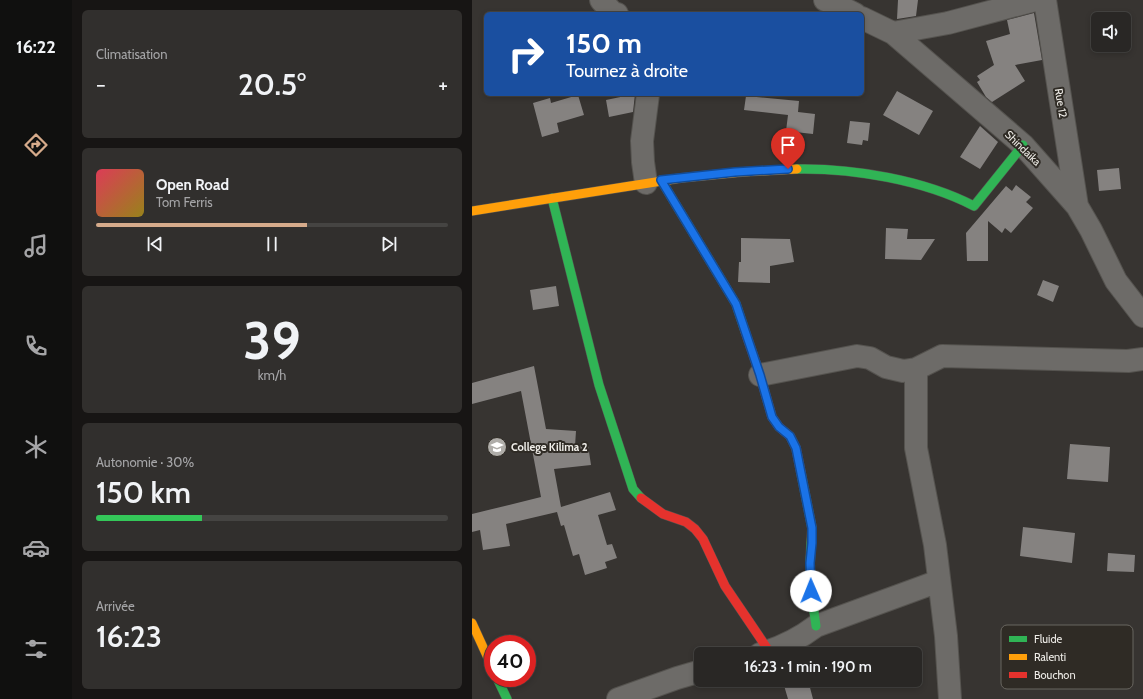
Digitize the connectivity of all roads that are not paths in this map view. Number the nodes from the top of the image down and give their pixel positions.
1 (601, 0) edge
2 (825, 0) edge
3 (1035, 0) edge
4 (1045, 0) edge
5 (612, 12) edge
6 (851, 12) edge
7 (864, 19) edge
8 (893, 33) junction
9 (648, 96) edge
10 (1023, 145) junction
11 (654, 181) junction
12 (552, 198) junction
13 (1077, 206) junction
14 (472, 211) edge
15 (1143, 316) edge
16 (1143, 359) edge
17 (916, 369) junction
18 (760, 375) junction
19 (939, 581) junction
20 (472, 623) edge
21 (816, 626) junction
22 (761, 647) edge
23 (780, 647) edge
24 (484, 649) edge
25 (694, 673) edge
26 (501, 687) edge
27 (507, 699) edge
28 (618, 699) edge
29 (950, 699) edge

1 - 5 street
2 - 6 street
3 - 8 street
4 - 13 street, Rue 12
7 - 8 street, Shindaika
8 - 10 street, Shindaika
9 - 11 street
10 - 11 street
10 - 13 street, Shindaika
11 - 12 street
11 - 18 street
12 - 14 street
12 - 22 street
13 - 15 street, Shindaika
16 - 17 street
17 - 18 street
17 - 19 street
18 - 21 street
19 - 21 street
19 - 29 street
20 - 24 street
21 - 23 street
25 - 28 street
26 - 27 street

